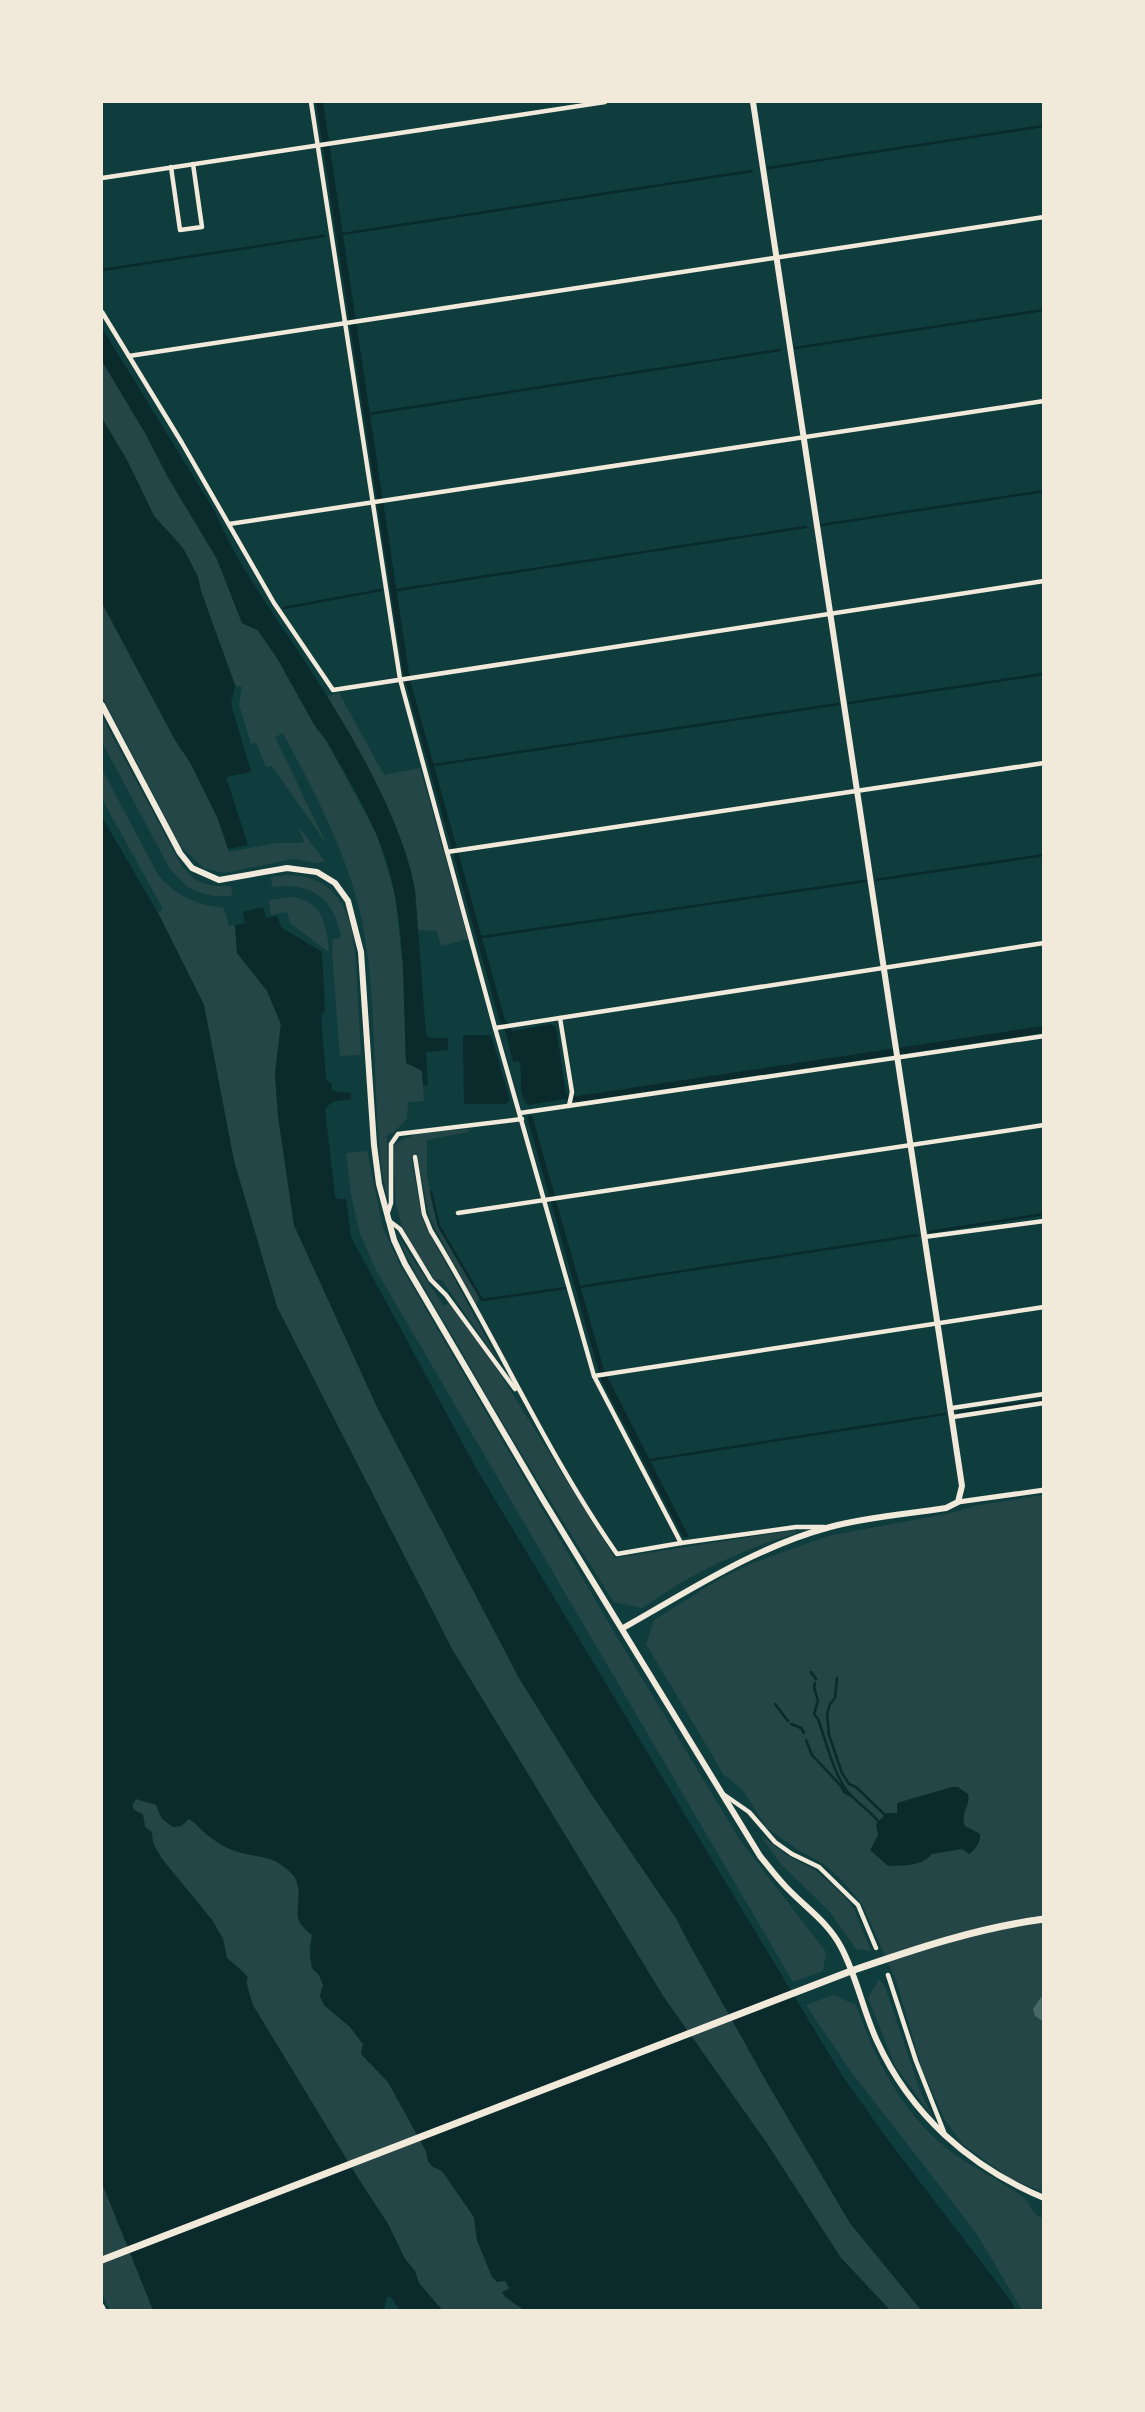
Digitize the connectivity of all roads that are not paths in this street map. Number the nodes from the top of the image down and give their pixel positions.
1 (310, 102) edge
2 (605, 102) edge
3 (753, 102) edge
4 (319, 144) junction
5 (193, 164) junction
6 (171, 167) junction
7 (102, 178) edge
8 (1044, 218) edge
9 (777, 258) junction
10 (102, 312) edge
11 (346, 324) junction
12 (129, 356) junction
13 (1044, 401) edge
14 (804, 437) junction
15 (373, 502) junction
16 (229, 524) junction
17 (1044, 581) edge
18 (831, 613) junction
19 (401, 679) junction
20 (102, 705) edge
21 (1044, 763) edge
22 (856, 791) junction
23 (449, 852) junction
24 (1044, 943) edge
25 (884, 968) junction
26 (560, 1018) junction
27 (498, 1027) junction
28 (1044, 1036) edge
29 (898, 1058) junction
30 (569, 1104) junction
31 (521, 1116) junction
32 (1044, 1125) edge
33 (911, 1145) junction
34 (415, 1157) dead end
35 (546, 1200) junction
36 (458, 1213) dead end
37 (386, 1219) junction
38 (1044, 1221) edge
39 (924, 1237) junction
40 (1044, 1307) edge
41 (939, 1323) junction
42 (596, 1376) junction
43 (1044, 1394) edge
44 (522, 1399) junction
45 (1044, 1403) edge
46 (952, 1408) junction
47 (953, 1417) junction
48 (1044, 1490) edge
49 (958, 1502) junction
50 (831, 1527) junction
51 (681, 1543) junction
52 (623, 1628) junction
53 (719, 1791) junction
54 (1044, 1919) edge
55 (876, 1948) dead end
56 (851, 1971) junction
57 (888, 1975) dead end
58 (945, 2136) junction
59 (1044, 2198) edge
60 (102, 2260) edge

1 - 4 street
2 - 4 street
3 - 9 main road
4 - 5 street
4 - 11 street
5 - 6 street
5 - 6 street
6 - 7 street
8 - 9 street
9 - 11 street
9 - 14 main road
10 - 12 street
11 - 12 street
11 - 15 street
12 - 16 street
13 - 14 street
14 - 15 street
14 - 18 main road
15 - 16 street
15 - 19 street
16 - 19 street
17 - 18 street
18 - 19 street
18 - 22 main road
19 - 23 street
20 - 37 main road
21 - 22 street
22 - 23 street
22 - 25 main road
23 - 27 street
24 - 25 street
25 - 26 street
25 - 29 main road
26 - 27 street
26 - 30 street
27 - 31 street
28 - 29 street
29 - 30 street
29 - 33 main road
30 - 31 street
31 - 35 street
31 - 37 street
32 - 33 street
33 - 35 street
33 - 39 main road
34 - 44 street
35 - 36 street
35 - 42 street
37 - 44 street
37 - 52 main road
38 - 39 street
39 - 41 main road
40 - 41 street
41 - 42 street
41 - 46 main road
42 - 51 street
43 - 46 street
44 - 51 street
45 - 47 street
46 - 47 main road
47 - 49 main road
48 - 49 street
49 - 50 main road
50 - 51 street
50 - 52 main road
52 - 53 main road
53 - 55 street
53 - 56 main road
54 - 56 main road
56 - 58 main road
56 - 60 main road
57 - 58 street
58 - 59 main road

